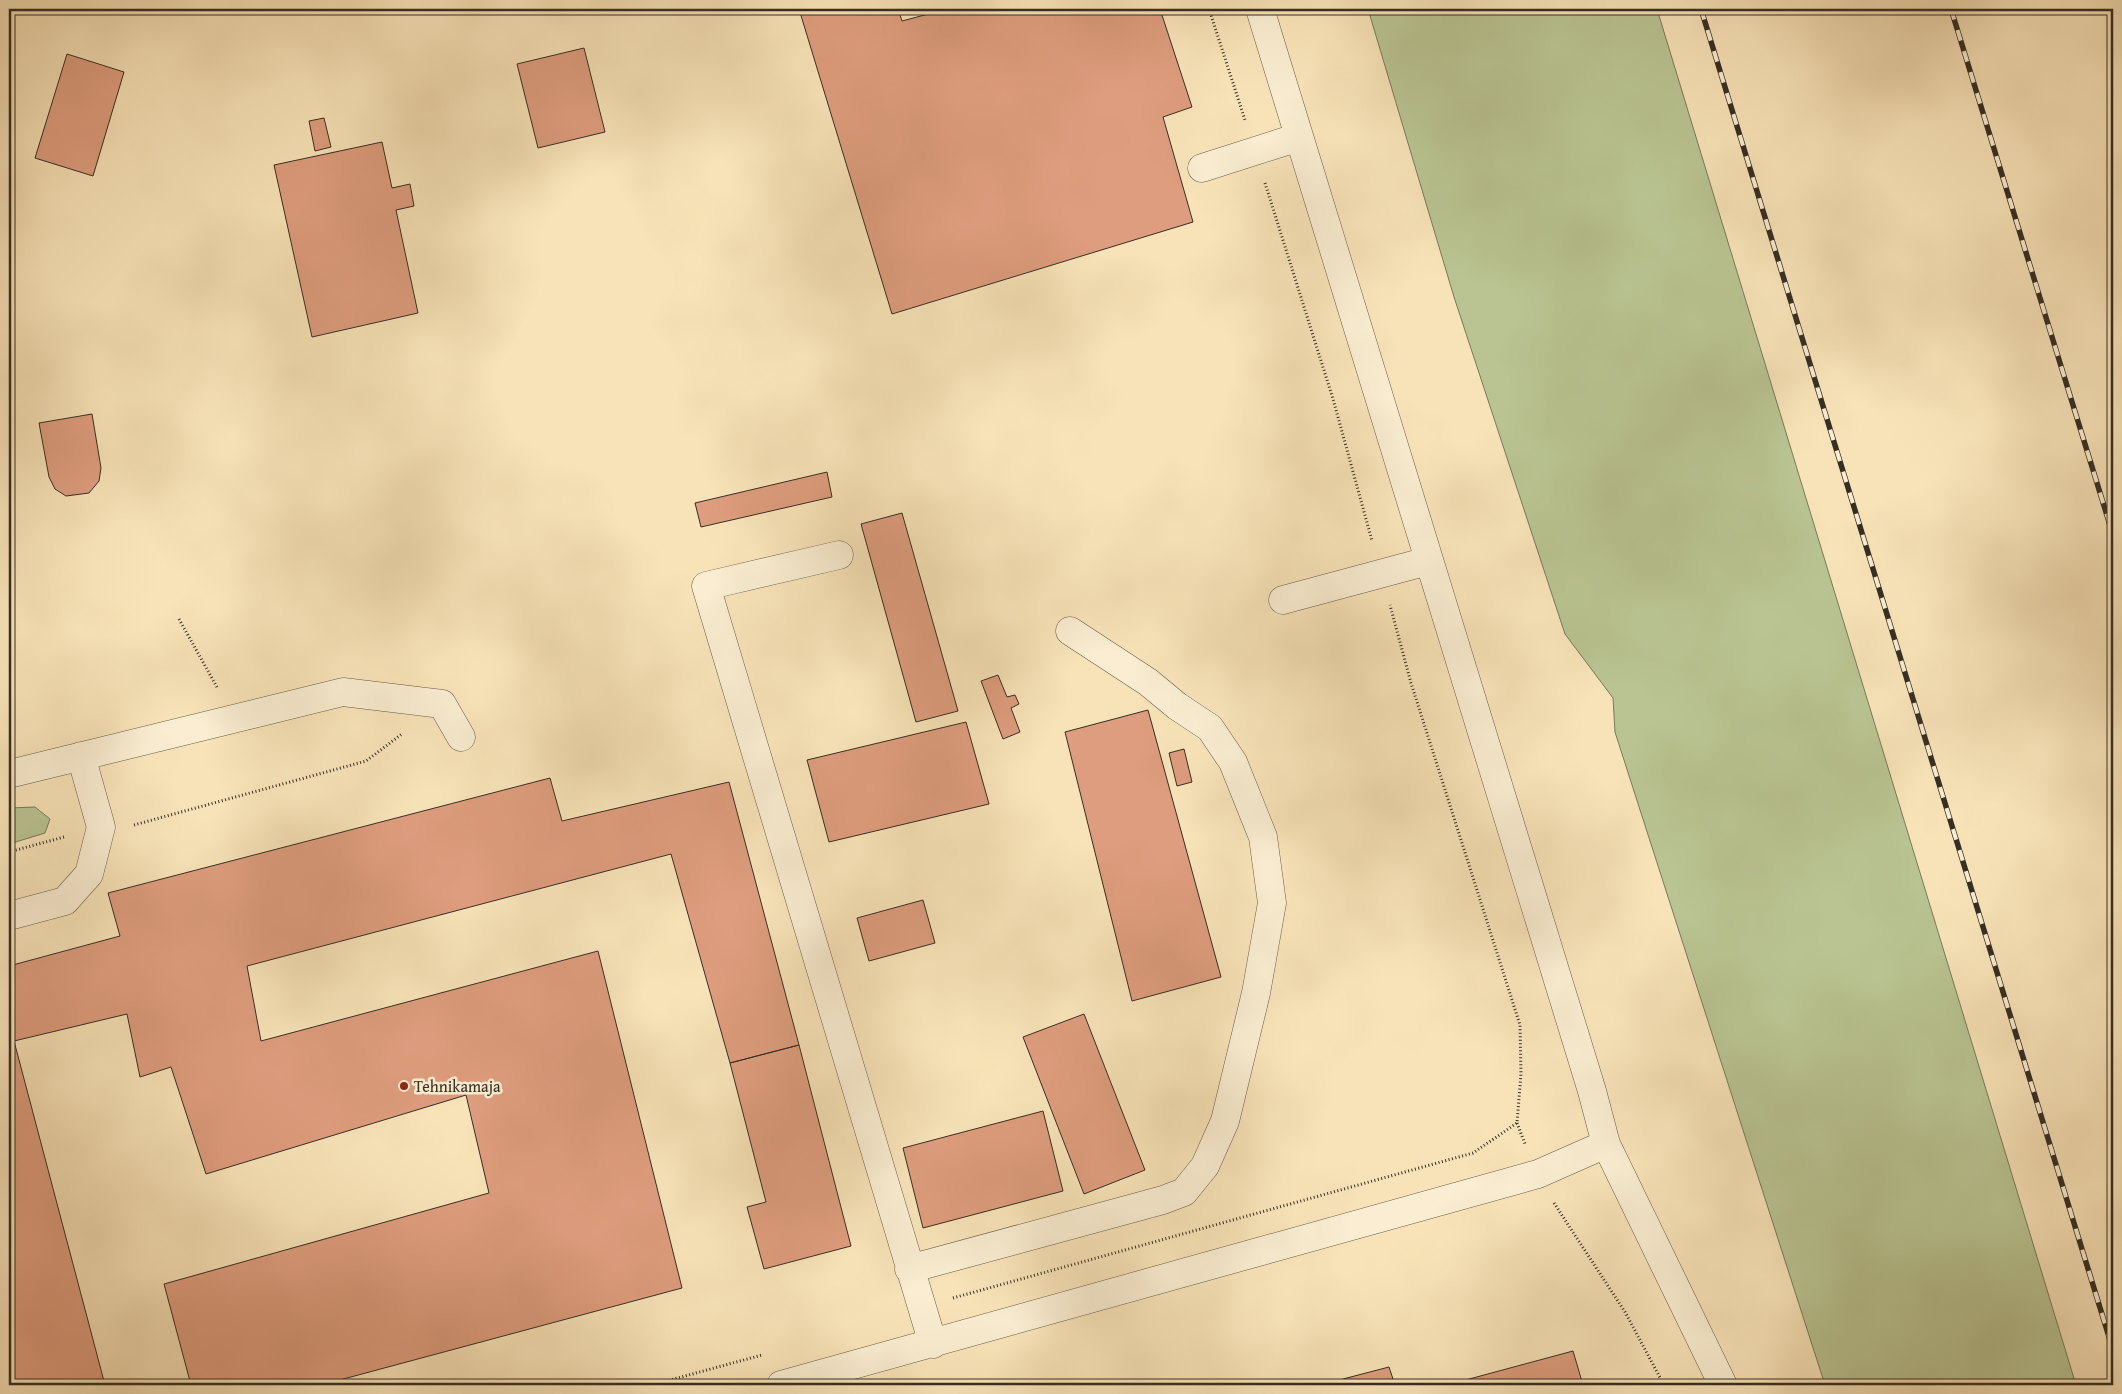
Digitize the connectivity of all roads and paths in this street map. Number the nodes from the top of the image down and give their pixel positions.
1 (1260, 9) edge
2 (1299, 137) junction
3 (1202, 168) dead end
4 (839, 555) dead end
5 (1428, 561) junction
6 (1283, 600) dead end
7 (180, 618) dead end
8 (1070, 632) dead end
9 (442, 704) junction
10 (241, 725) junction
11 (461, 737) dead end
12 (81, 756) junction
13 (9, 774) edge
14 (102, 827) junction
15 (9, 852) edge
16 (9, 916) edge
17 (1517, 1124) dead end
18 (1606, 1144) junction
19 (1538, 1174) junction
20 (909, 1269) junction
21 (933, 1344) junction
22 (781, 1385) edge
23 (1664, 1385) edge
24 (1723, 1385) edge

1 - 2 street
2 - 3 street
2 - 5 street
4 - 20 street
5 - 6 street
5 - 18 street
7 - 10 path
8 - 20 street
9 - 10 street
9 - 11 street
9 - 14 path
10 - 12 street
12 - 13 street
12 - 14 street
14 - 15 path
14 - 16 street
17 - 19 path
18 - 19 street
18 - 24 street
19 - 21 street
19 - 23 path
20 - 21 street
21 - 22 street

